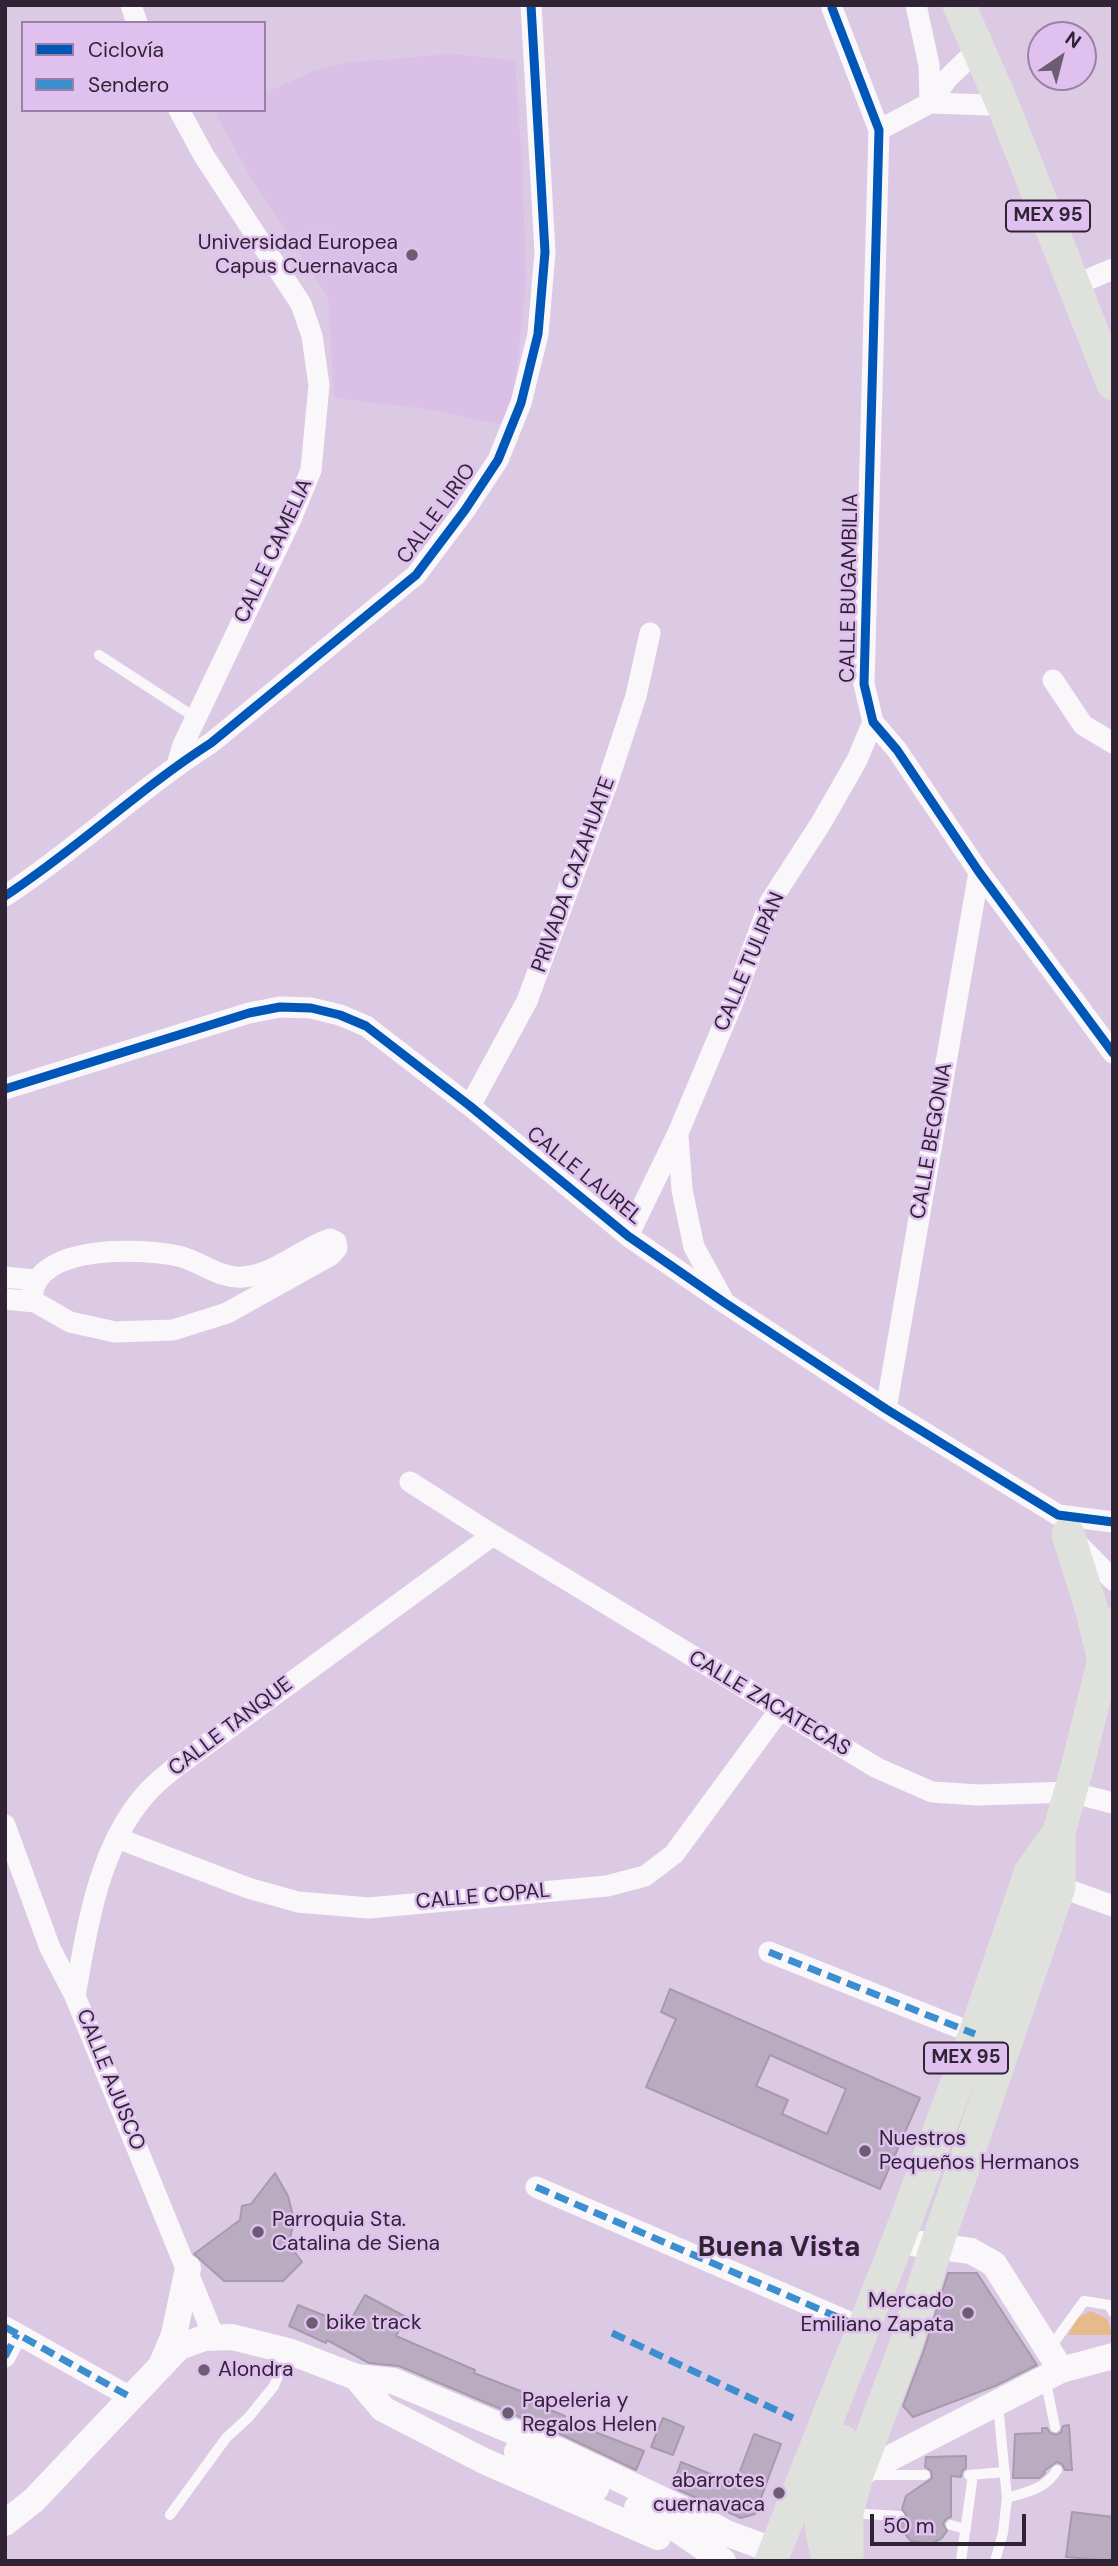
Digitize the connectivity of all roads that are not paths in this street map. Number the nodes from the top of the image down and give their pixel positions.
1 (531, 5) edge
2 (916, 5) edge
3 (959, 5) edge
4 (832, 8) dead end
5 (977, 50) junction
6 (930, 103) junction
7 (1002, 103) junction
8 (180, 112) edge
9 (878, 130) junction
10 (1113, 269) edge
11 (1075, 285) junction
12 (1113, 384) edge
13 (650, 632) dead end
14 (99, 655) dead end
15 (1053, 680) dead end
16 (196, 718) junction
17 (873, 722) junction
18 (1113, 743) edge
19 (177, 765) junction
20 (979, 872) junction
21 (5, 896) edge
22 (1113, 1053) edge
23 (5, 1090) edge
24 (470, 1106) junction
25 (678, 1133) junction
26 (628, 1236) junction
27 (223, 1276) junction
28 (5, 1278) edge
29 (35, 1280) junction
30 (5, 1299) edge
31 (35, 1302) junction
32 (725, 1303) junction
33 (227, 1313) junction
34 (886, 1409) junction
35 (410, 1482) dead end
36 (1113, 1522) edge
37 (1063, 1525) junction
38 (492, 1535) junction
39 (1113, 1580) edge
40 (1113, 1623) edge
41 (1108, 1663) edge
42 (779, 1710) junction
43 (1070, 1792) junction
44 (1113, 1803) edge
45 (5, 1825) edge
46 (117, 1838) junction
47 (1044, 1880) junction
48 (1113, 1906) edge
49 (769, 1952) dead end
50 (75, 1996) junction
51 (975, 2034) junction
52 (536, 2187) dead end
53 (898, 2241) junction
54 (936, 2247) junction
55 (188, 2268) junction
56 (1113, 2312) edge
57 (863, 2328) junction
58 (11, 2331) edge
59 (215, 2337) junction
60 (288, 2351) junction
61 (1113, 2356) edge
62 (5, 2357) edge
63 (162, 2364) junction
64 (1052, 2366) junction
65 (356, 2378) junction
66 (132, 2398) junction
67 (998, 2403) junction
68 (1055, 2427) dead end
69 (821, 2433) junction
70 (1057, 2470) dead end
71 (1005, 2472) junction
72 (925, 2475) dead end
73 (857, 2476) junction
74 (1007, 2498) junction
75 (170, 2515) dead end
76 (899, 2516) dead end
77 (6, 2523) edge
78 (951, 2525) dead end
79 (966, 2529) junction
80 (848, 2548) edge
81 (776, 2558) edge
82 (696, 2561) edge
83 (723, 2561) edge
84 (961, 2561) edge
85 (995, 2561) edge

1 - 19 street, CALLE LIRIO
2 - 6 street
3 - 5 main road, MEX 95
4 - 9 street
5 - 6 street
5 - 7 main road, MEX 95
6 - 7 street
6 - 9 street
7 - 11 main road, MEX 95
8 - 16 street, CALLE CAMELIA
9 - 17 street, CALLE BUGAMBILIA
10 - 11 street
11 - 12 main road, MEX 95
13 - 24 street, PRIVADA CAZAHUATE
14 - 16 lane
15 - 18 street
16 - 19 street, CALLE CAMELIA
17 - 20 street, CALLE BUGAMBILIA
17 - 25 street, CALLE TULIPÁN
19 - 21 street, CALLE LIRIO
20 - 22 street, CALLE BUGAMBILIA
20 - 34 street, CALLE BEGONIA
23 - 24 street, CALLE LAUREL
24 - 26 street, CALLE LAUREL
25 - 26 street, CALLE TULIPÁN
25 - 32 street, CALLE TULIPÁN
26 - 32 street, CALLE LAUREL
27 - 29 street
27 - 33 street
27 - 33 street
28 - 29 street
29 - 31 street
30 - 31 street
31 - 33 street
32 - 34 street, CALLE LAUREL
34 - 37 street, CALLE LAUREL
35 - 38 street, CALLE ZACATECAS
36 - 37 street, CALLE LAUREL
37 - 39 street, CALLE LAUREL
37 - 41 main road
38 - 42 street, CALLE ZACATECAS
38 - 46 street, CALLE TANQUE
40 - 41 main road, MEX 95
41 - 43 main road, MEX 95
42 - 43 street, CALLE ZACATECAS
42 - 46 street, CALLE COPAL
43 - 44 street, CALLE ZACATECAS
43 - 47 main road, MEX 95
45 - 50 street, CALLE AJUSCO
46 - 50 street, CALLE TANQUE
47 - 48 street
47 - 51 main road, MEX 95
47 - 54 main road, MEX 95
47 - 80 main road
49 - 51 street
50 - 55 street, CALLE AJUSCO
51 - 53 main road, MEX 95
52 - 57 street
53 - 54 street
53 - 57 main road, MEX 95
54 - 64 street
54 - 73 main road, MEX 95
55 - 59 street, CALLE AJUSCO
55 - 63 street
56 - 64 lane
57 - 69 main road, MEX 95
58 - 62 street
58 - 66 street
59 - 60 street
59 - 63 street
60 - 65 street
60 - 75 lane
61 - 64 street
63 - 66 street
64 - 67 street
64 - 68 lane
65 - 81 street
65 - 82 street
65 - 83 street
66 - 77 street
67 - 71 lane
67 - 73 street
69 - 73 main road
69 - 81 main road, MEX 95
70 - 74 lane
71 - 74 lane
71 - 79 lane
72 - 73 lane
73 - 80 main road, MEX 95
74 - 85 lane
76 - 80 lane
78 - 79 lane
79 - 84 lane
80 - 81 main road

